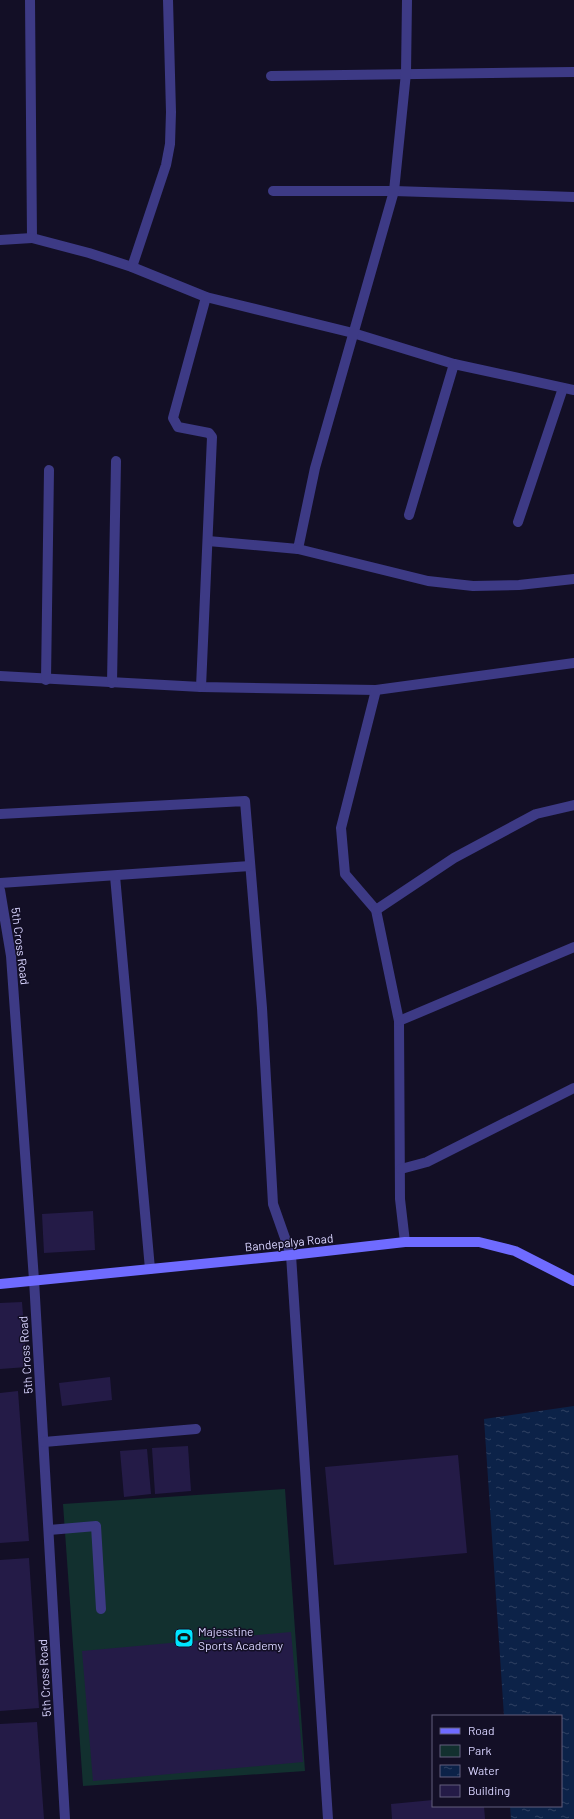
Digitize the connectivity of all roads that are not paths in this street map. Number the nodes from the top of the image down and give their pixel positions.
1 (30, 0) edge
2 (168, 0) edge
3 (407, 0) edge
4 (574, 72) edge
5 (406, 73) junction
6 (271, 76) dead end
7 (272, 191) dead end
8 (394, 191) junction
9 (574, 197) edge
10 (32, 238) junction
11 (0, 240) edge
12 (132, 267) junction
13 (206, 297) junction
14 (352, 333) junction
15 (454, 364) junction
16 (563, 388) junction
17 (574, 390) edge
18 (116, 461) dead end
19 (49, 470) dead end
20 (409, 515) dead end
21 (518, 522) dead end
22 (208, 541) junction
23 (298, 549) junction
24 (574, 579) edge
25 (574, 663) edge
26 (0, 676) edge
27 (46, 680) junction
28 (112, 683) junction
29 (201, 687) junction
30 (376, 690) junction
31 (574, 805) edge
32 (0, 814) edge
33 (250, 866) junction
34 (115, 876) junction
35 (0, 883) edge
36 (0, 890) edge
37 (376, 910) junction
38 (574, 947) edge
39 (398, 1021) junction
40 (574, 1088) edge
41 (401, 1169) junction
42 (405, 1242) junction
43 (291, 1255) junction
44 (150, 1269) junction
45 (34, 1280) junction
46 (574, 1281) edge
47 (0, 1284) edge
48 (196, 1429) dead end
49 (44, 1442) junction
50 (49, 1530) junction
51 (101, 1609) dead end
52 (65, 1819) edge
53 (328, 1819) edge

1 - 10 street
2 - 12 street
3 - 5 street
4 - 5 street
5 - 6 street
5 - 8 street
7 - 8 street
8 - 9 street
8 - 14 street
10 - 11 street
10 - 12 street
12 - 13 street
13 - 14 street
13 - 22 street
14 - 15 street
14 - 23 street
15 - 16 street
15 - 20 street
16 - 17 street
16 - 21 street
18 - 28 street
19 - 27 street
22 - 23 street
22 - 29 street
23 - 24 street
25 - 30 street
26 - 27 street
27 - 28 street
28 - 29 street
29 - 30 street
30 - 37 street
31 - 37 street
32 - 33 street
33 - 34 street
33 - 43 street
34 - 35 street
34 - 44 street
36 - 45 street, 5th Cross Road
37 - 39 street
38 - 39 street
39 - 41 street
40 - 41 street
41 - 42 street
42 - 43 street, Bandepalya Road
42 - 46 street, Bandepalya Road
43 - 44 street, Bandepalya Road
43 - 53 street
44 - 45 street, Bandepalya Road
45 - 47 street, Bandepalya Road
45 - 49 street, 5th Cross Road
48 - 49 street
49 - 50 street, 5th Cross Road
50 - 51 street
50 - 52 street, 5th Cross Road

